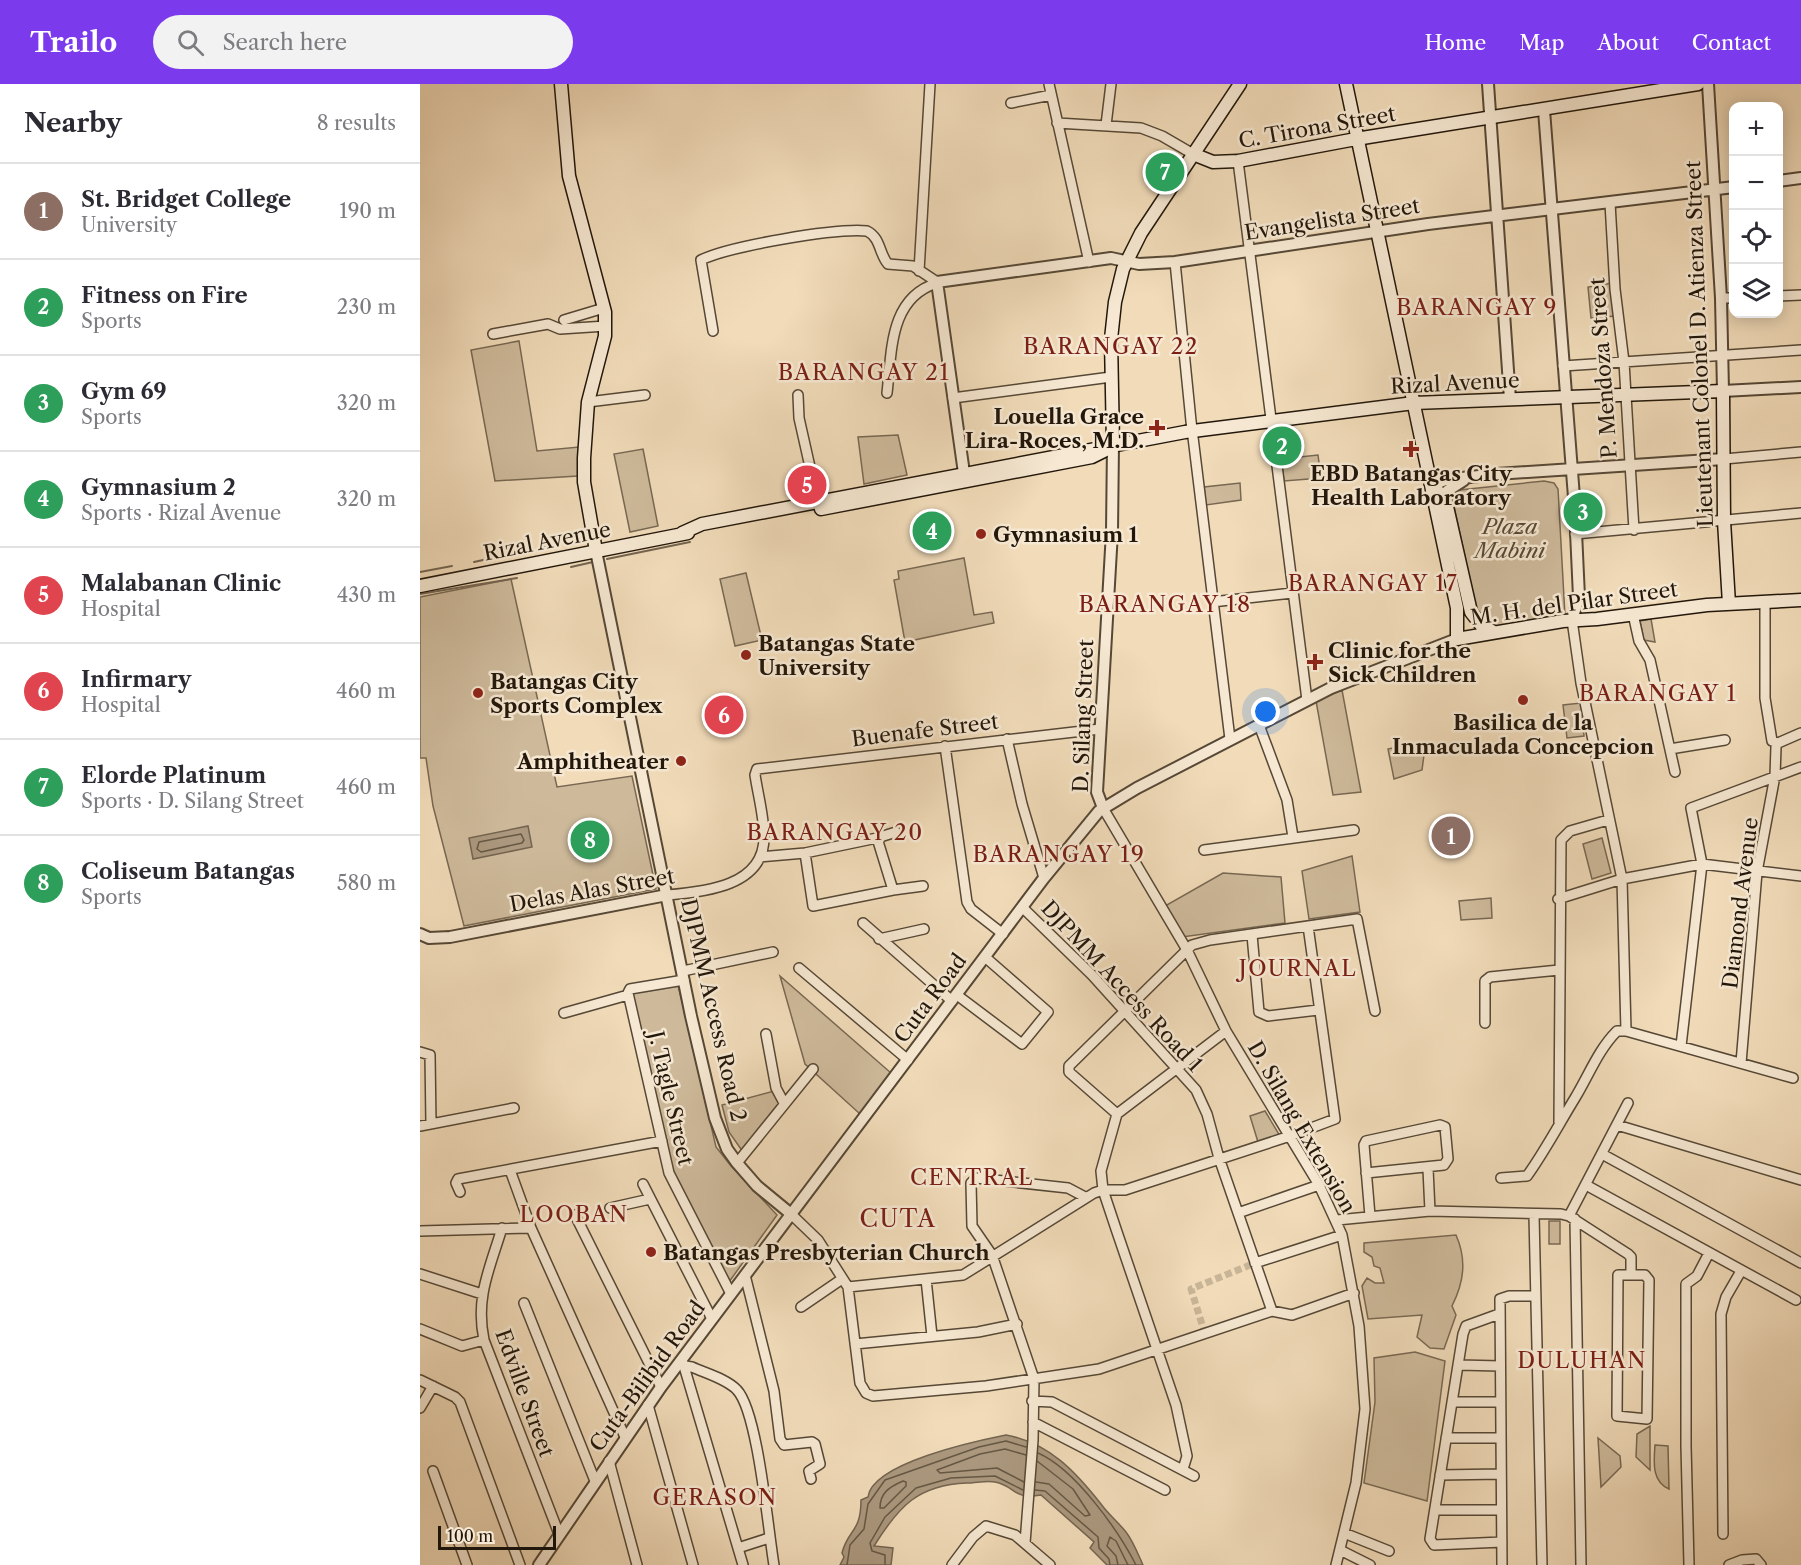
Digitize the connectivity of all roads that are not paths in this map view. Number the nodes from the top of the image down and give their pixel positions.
1 (561, 84) edge
2 (930, 84) edge
3 (1049, 84) edge
4 (1111, 84) edge
5 (1240, 84) edge
6 (1346, 84) edge
7 (1488, 84) edge
8 (1698, 84) edge
9 (1708, 84) edge
10 (1051, 95) junction
11 (1011, 103) dead end
12 (1544, 110) junction
13 (1491, 117) junction
14 (1057, 123) junction
15 (1106, 125) junction
16 (1356, 139) junction
17 (1193, 154) junction
18 (1239, 161) junction
19 (1801, 178) edge
20 (1783, 180) edge
21 (1729, 188) edge
22 (1715, 189) junction
23 (1610, 203) junction
24 (1554, 210) junction
25 (1498, 216) junction
26 (1377, 232) junction
27 (1249, 251) junction
28 (1127, 261) junction
29 (1089, 262) junction
30 (1175, 262) junction
31 (918, 271) junction
32 (937, 283) junction
33 (1801, 295) edge
34 (1783, 296) edge
35 (1721, 298) junction
36 (1729, 298) edge
37 (604, 308) junction
38 (564, 320) dead end
39 (606, 327) junction
40 (714, 331) dead end
41 (493, 334) dead end
42 (1801, 350) edge
43 (1722, 356) junction
44 (1624, 362) junction
45 (1563, 366) junction
46 (1111, 377) junction
47 (1801, 387) edge
48 (1723, 391) junction
49 (886, 393) dead end
50 (645, 395) dead end
51 (798, 395) dead end
52 (1626, 396) junction
53 (1565, 397) junction
54 (953, 398) junction
55 (1510, 399) junction
56 (588, 402) junction
57 (1414, 403) junction
58 (1273, 423) junction
59 (1193, 431) junction
60 (1113, 444) junction
61 (1801, 452) edge
62 (1724, 459) junction
63 (1629, 464) junction
64 (1572, 469) junction
65 (965, 476) junction
66 (1469, 477) junction
67 (1432, 486) junction
68 (1445, 498) junction
69 (819, 506) junction
70 (1801, 513) edge
71 (1724, 521) junction
72 (1634, 530) junction
73 (1575, 534) junction
74 (596, 551) junction
75 (420, 586) edge
76 (1292, 593) junction
77 (1801, 600) edge
78 (1765, 601) junction
79 (1212, 602) junction
80 (1729, 604) junction
81 (1633, 614) junction
82 (1474, 616) junction
83 (1458, 618) junction
84 (1572, 620) junction
85 (1492, 631) junction
86 (1457, 639) junction
87 (1306, 700) junction
88 (1259, 725) junction
89 (1100, 729) junction
90 (1801, 733) edge
91 (1007, 739) junction
92 (1230, 739) junction
93 (1725, 740) dead end
94 (945, 746) junction
95 (1776, 747) dead end
96 (1670, 749) junction
97 (1801, 767) edge
98 (1675, 772) dead end
99 (1775, 776) junction
100 (1103, 808) junction
101 (1608, 820) junction
102 (1354, 830) dead end
103 (896, 832) dead end
104 (1293, 837) junction
105 (877, 838) junction
106 (1204, 850) dead end
107 (806, 853) junction
108 (760, 857) junction
109 (1702, 864) junction
110 (1757, 872) junction
111 (1801, 876) edge
112 (1044, 878) junction
113 (1622, 879) junction
114 (923, 886) dead end
115 (893, 890) junction
116 (667, 895) junction
117 (1558, 899) junction
118 (1023, 907) junction
119 (863, 923) dead end
120 (1308, 926) junction
121 (924, 929) dead end
122 (420, 934) edge
123 (1003, 934) junction
124 (1252, 935) junction
125 (879, 939) junction
126 (1187, 950) junction
127 (773, 952) dead end
128 (985, 957) junction
129 (799, 968) dead end
130 (1559, 970) junction
131 (683, 976) junction
132 (628, 995) junction
133 (955, 998) junction
134 (1318, 1010) junction
135 (1375, 1011) dead end
136 (1126, 1012) junction
137 (564, 1013) dead end
138 (1485, 1023) dead end
139 (1226, 1031) junction
140 (1626, 1031) junction
141 (766, 1034) dead end
142 (1681, 1046) junction
143 (420, 1052) edge
144 (908, 1060) junction
145 (1742, 1063) junction
146 (813, 1069) dead end
147 (1179, 1069) junction
148 (1793, 1078) dead end
149 (784, 1103) junction
150 (1628, 1103) dead end
151 (514, 1108) dead end
152 (1117, 1114) junction
153 (1559, 1122) junction
154 (431, 1124) junction
155 (1617, 1125) junction
156 (420, 1126) edge
157 (1290, 1136) junction
158 (662, 1141) junction
159 (1602, 1154) junction
160 (1220, 1158) junction
161 (736, 1163) junction
162 (1428, 1169) junction
163 (510, 1170) junction
164 (1366, 1173) junction
165 (1501, 1178) dead end
166 (1801, 1180) edge
167 (643, 1184) dead end
168 (1318, 1185) junction
169 (1586, 1185) junction
170 (1103, 1190) junction
171 (460, 1192) dead end
172 (1085, 1197) junction
173 (650, 1199) junction
174 (609, 1208) dead end
175 (1430, 1211) junction
176 (1239, 1213) junction
177 (791, 1214) junction
178 (575, 1215) dead end
179 (1534, 1215) junction
180 (1370, 1216) junction
181 (1572, 1218) junction
182 (1337, 1220) junction
183 (502, 1228) junction
184 (531, 1228) junction
185 (420, 1231) edge
186 (1342, 1235) junction
187 (1709, 1253) junction
188 (992, 1255) junction
189 (1256, 1263) junction
190 (1801, 1263) edge
191 (1742, 1271) junction
192 (420, 1274) edge
193 (745, 1275) junction
194 (1631, 1275) junction
195 (842, 1279) junction
196 (926, 1279) junction
197 (848, 1287) junction
198 (1354, 1293) junction
199 (482, 1294) junction
200 (730, 1294) junction
201 (1536, 1296) junction
202 (1796, 1300) dead end
203 (524, 1303) dead end
204 (801, 1307) dead end
205 (1272, 1311) junction
206 (1499, 1314) junction
207 (712, 1319) junction
208 (1017, 1324) junction
209 (420, 1329) edge
210 (932, 1336) junction
211 (484, 1340) junction
212 (855, 1344) junction
213 (1155, 1350) junction
214 (684, 1364) junction
215 (1459, 1365) junction
216 (1500, 1366) junction
217 (1034, 1379) junction
218 (420, 1380) edge
219 (433, 1386) junction
220 (661, 1387) junction
221 (1032, 1401) junction
222 (1452, 1402) junction
223 (1500, 1402) junction
224 (648, 1405) junction
225 (420, 1407) edge
226 (1033, 1422) junction
227 (625, 1437) junction
228 (1446, 1438) junction
229 (1501, 1438) junction
230 (609, 1461) junction
231 (1183, 1469) junction
232 (433, 1471) dead end
233 (1501, 1474) junction
234 (1440, 1475) junction
235 (1194, 1476) dead end
236 (811, 1479) dead end
237 (596, 1482) junction
238 (1165, 1490) dead end
239 (1435, 1510) junction
240 (1501, 1510) junction
241 (1344, 1533) junction
242 (559, 1534) junction
243 (1723, 1534) dead end
244 (769, 1538) junction
245 (1502, 1542) junction
246 (1025, 1543) junction
247 (738, 1548) junction
248 (1340, 1550) junction
249 (1389, 1551) dead end
250 (1042, 1563) edge
251 (467, 1565) edge
252 (520, 1565) edge
253 (539, 1565) edge
254 (637, 1565) edge
255 (693, 1565) edge
256 (743, 1565) edge
257 (774, 1565) edge
258 (952, 1565) edge
259 (1336, 1565) edge
260 (1370, 1565) edge
261 (1502, 1565) edge
262 (1542, 1565) edge
263 (1581, 1565) edge
264 (1689, 1565) edge
265 (1729, 1565) edge
266 (1761, 1565) edge

1 - 37 main road
2 - 31 street
3 - 10 street
4 - 15 street
5 - 17 main road, D. Silang Street
6 - 16 main road
7 - 13 street
8 - 12 main road, C. Tirona Street
9 - 22 street, Lieutenant Colonel D. Atienza Street
10 - 11 street
10 - 14 street
12 - 13 main road, C. Tirona Street
12 - 24 street
13 - 16 main road, C. Tirona Street
13 - 25 street
14 - 15 street
14 - 29 street
15 - 17 street
16 - 18 main road, C. Tirona Street
16 - 26 main road
17 - 18 main road, C. Tirona Street
17 - 28 main road, D. Silang Street
18 - 27 street
19 - 20 street
21 - 22 street, Evangelista Street
22 - 23 street, Evangelista Street
22 - 35 street, Lieutenant Colonel D. Atienza Street
23 - 24 street, Evangelista Street
23 - 44 street, P. Mendoza Street
24 - 25 street, Evangelista Street
24 - 45 street
25 - 26 street, Evangelista Street
25 - 55 street
26 - 27 street, Evangelista Street
26 - 57 main road
27 - 30 street, Evangelista Street
27 - 58 street
28 - 29 street, Evangelista Street
28 - 30 street, Evangelista Street
28 - 46 main road, D. Silang Street
29 - 32 street, Evangelista Street
30 - 59 street
31 - 32 street
31 - 40 street
32 - 49 street
32 - 54 street
33 - 34 street
35 - 36 street
35 - 43 street, Lieutenant Colonel D. Atienza Street
37 - 38 street
37 - 39 main road
39 - 41 street
39 - 56 main road
42 - 43 street
43 - 44 street
43 - 48 street, Lieutenant Colonel D. Atienza Street
44 - 45 street
44 - 52 street, P. Mendoza Street
45 - 53 street
46 - 54 street
46 - 60 main road, D. Silang Street
47 - 48 street, Rizal Avenue
48 - 52 main road, Rizal Avenue
48 - 62 main road, Lieutenant Colonel D. Atienza Street
50 - 56 street
51 - 69 street
52 - 53 main road, Rizal Avenue
52 - 63 street, P. Mendoza Street
53 - 55 main road, Rizal Avenue
53 - 64 street
54 - 65 street
55 - 57 main road, Rizal Avenue
56 - 74 main road
57 - 58 main road, Rizal Avenue
57 - 67 main road
58 - 59 main road, Rizal Avenue
58 - 76 street
59 - 60 main road, Rizal Avenue
59 - 79 street
60 - 65 main road, Rizal Avenue
60 - 89 street, D. Silang Street
61 - 62 street
62 - 63 street
62 - 71 main road, Lieutenant Colonel D. Atienza Street
63 - 64 street
63 - 72 street, P. Mendoza Street
64 - 66 street
64 - 73 street
65 - 69 main road, Rizal Avenue
66 - 67 street
66 - 68 street
67 - 68 main road
67 - 83 main road
68 - 82 main road
69 - 74 main road, Rizal Avenue
70 - 71 street
71 - 72 street
71 - 80 main road, Lieutenant Colonel D. Atienza Street
72 - 73 street
73 - 84 street
74 - 75 main road, Rizal Avenue
74 - 116 street, DJPMM Access Road 2
76 - 79 street
76 - 87 street
77 - 78 main road, M. H. del Pilar Street
78 - 80 main road, M. H. del Pilar Street
78 - 90 street
79 - 92 street
80 - 81 main road, M. H. del Pilar Street
81 - 84 main road, M. H. del Pilar Street
81 - 96 street
82 - 83 main road
82 - 85 main road
83 - 86 main road
84 - 85 main road, M. H. del Pilar Street
84 - 101 street
85 - 86 main road, M. H. del Pilar Street
86 - 87 street, M. H. del Pilar Street
87 - 88 street, M. H. del Pilar Street
88 - 92 street, M. H. del Pilar Street
88 - 104 street
89 - 91 street, Buenafe Street
89 - 100 street, D. Silang Street
91 - 94 street, Buenafe Street
91 - 112 street
92 - 100 street, M. H. del Pilar Street
93 - 96 street
94 - 108 street, Buenafe Street
94 - 123 street
95 - 99 street, Diamond Avenue
96 - 98 street
97 - 99 street
99 - 109 street
99 - 110 street, Diamond Avenue
100 - 112 street, Cuta Road
100 - 126 street, D. Silang Extension
101 - 113 street
101 - 117 street
102 - 104 street
103 - 105 street
104 - 106 street
105 - 107 street
105 - 115 street
107 - 108 street
107 - 115 street
108 - 116 street, Delas Alas Street
109 - 110 street
109 - 113 street
109 - 142 street
110 - 111 street
110 - 145 street, Diamond Avenue
112 - 118 street, Cuta Road
113 - 117 street
113 - 140 street
114 - 115 street
116 - 122 street, Delas Alas Street
116 - 131 street, DJPMM Access Road 2
117 - 130 street
118 - 123 street, Cuta Road
118 - 136 street, DJPMM Access Road 1
119 - 125 street
120 - 124 street
120 - 134 street
120 - 135 street
121 - 125 street
123 - 128 street, Cuta Road
124 - 126 street
124 - 134 street
125 - 133 street
126 - 136 street
126 - 139 street, D. Silang Extension
127 - 131 street
128 - 133 street, Cuta Road
128 - 133 street
129 - 144 street
130 - 138 street
130 - 153 street
131 - 132 street
131 - 161 street, DJPMM Access Road 2
132 - 137 street
132 - 158 street, J. Tagle Street
133 - 144 street, Cuta Road
134 - 157 street
136 - 147 street, DJPMM Access Road 1
136 - 152 street
139 - 147 street
139 - 157 street, D. Silang Extension
140 - 142 street
140 - 153 street
141 - 149 street
142 - 145 street
143 - 154 street
144 - 177 street, Cuta Road
145 - 148 street
146 - 149 street
147 - 152 street
147 - 160 street, DJPMM Access Road 1
149 - 161 street
150 - 155 street
151 - 154 street
152 - 170 street
153 - 165 street
154 - 156 street
155 - 159 street
155 - 166 street
157 - 160 street
157 - 168 street, D. Silang Extension
158 - 163 street
158 - 200 street, J. Tagle Street
159 - 169 street
159 - 190 street
160 - 170 street
160 - 176 street, DJPMM Access Road 1
161 - 177 street, DJPMM Access Road 2
162 - 164 street
162 - 164 street
162 - 175 street
163 - 171 street
163 - 184 street
164 - 180 street
167 - 173 street
168 - 176 street
168 - 182 street, D. Silang Extension
169 - 181 street
169 - 187 street
170 - 172 street
170 - 213 street
172 - 188 street
172 - 188 street
173 - 174 street
173 - 207 street
175 - 179 street
175 - 180 street
176 - 189 street, DJPMM Access Road 1
177 - 193 street, Cuta-Bilibid Road
177 - 195 street, DJPMM Access Road 2
178 - 220 street
179 - 181 street
179 - 201 street
180 - 182 street
181 - 194 street
181 - 263 street
182 - 186 street, D. Silang Extension
183 - 184 street
183 - 185 street
183 - 199 street, Edville Street
184 - 227 street
186 - 189 street
186 - 198 street, D. Silang Extension
187 - 191 street
187 - 264 street
188 - 196 street
188 - 208 street
189 - 205 street, DJPMM Access Road 1
191 - 202 street
191 - 243 street
192 - 199 street
193 - 200 street, Cuta-Bilibid Road
193 - 236 street
194 - 194 street
195 - 197 street, DJPMM Access Road 2
195 - 204 street
196 - 197 street
196 - 210 street
197 - 212 street
198 - 205 street
198 - 241 street, D. Silang Extension
199 - 211 street, Edville Street
200 - 207 street, Cuta-Bilibid Road
201 - 206 street
201 - 262 street
203 - 237 street
205 - 213 street
206 - 215 street
206 - 216 street
207 - 214 street, Cuta-Bilibid Road
208 - 210 street
208 - 217 street
209 - 211 street
210 - 212 street
211 - 242 street, Edville Street
212 - 217 street
213 - 217 street
213 - 231 street
214 - 220 street, Cuta-Bilibid Road
214 - 244 street
214 - 247 street
215 - 216 street
215 - 222 street
216 - 223 street
217 - 221 street
218 - 219 street
219 - 225 street
219 - 252 street
220 - 224 street, Cuta-Bilibid Road
221 - 226 street
221 - 231 street
222 - 223 street
222 - 228 street
223 - 229 street
224 - 227 street, Cuta-Bilibid Road
224 - 255 street
226 - 238 street
226 - 246 street
227 - 230 street, Cuta-Bilibid Road
228 - 229 street
228 - 234 street
229 - 233 street
230 - 237 street, Cuta-Bilibid Road
230 - 254 street
231 - 235 street
232 - 251 street
233 - 234 street
233 - 240 street
234 - 239 street
237 - 242 street, Cuta-Bilibid Road
239 - 240 street
239 - 245 street
240 - 245 street
241 - 248 street, D. Silang Extension
241 - 249 street
242 - 253 street, Cuta-Bilibid Road
244 - 247 street
244 - 257 street
245 - 261 street
246 - 250 street
246 - 258 street
247 - 256 street
248 - 259 street, D. Silang Extension
248 - 260 street
265 - 266 street

